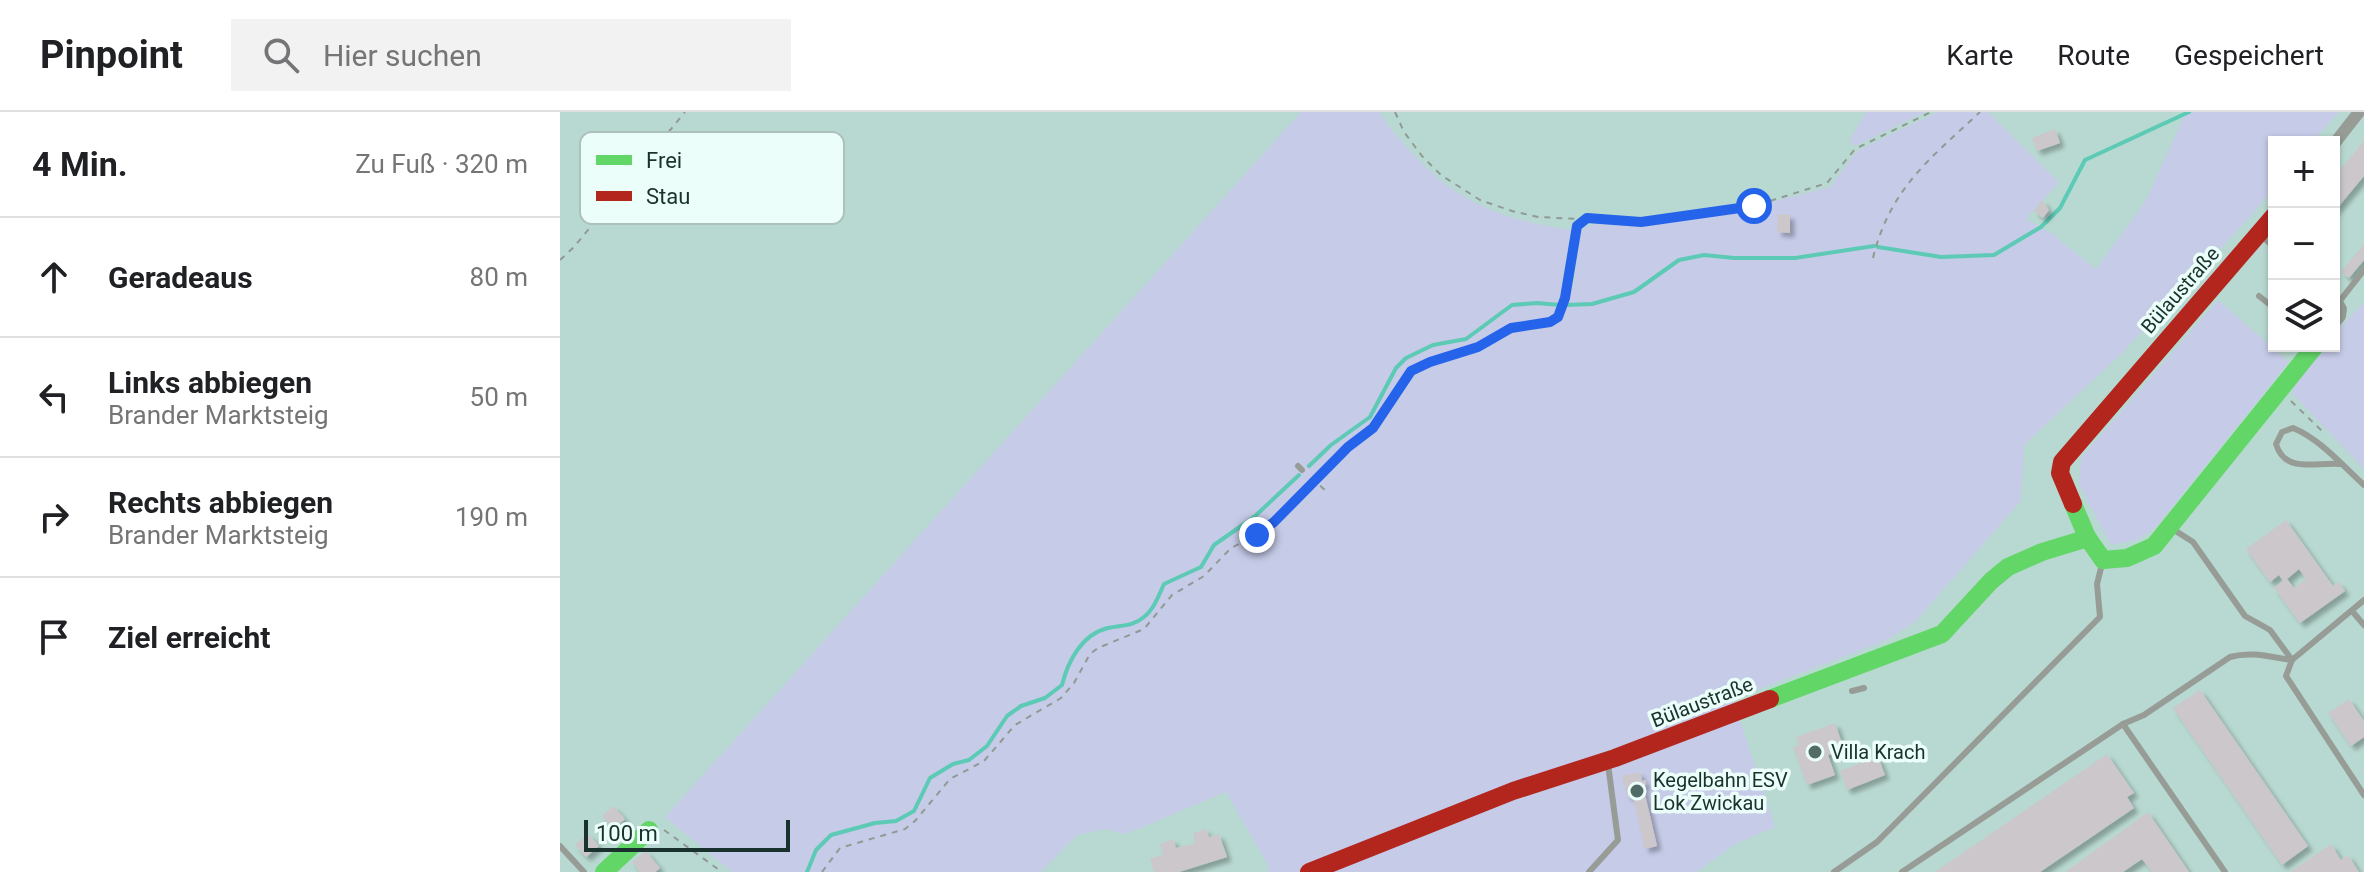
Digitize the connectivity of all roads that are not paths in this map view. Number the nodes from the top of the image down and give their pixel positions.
1 (2359, 112) edge
2 (2340, 136) edge
3 (2268, 237) edge
4 (2364, 270) edge
5 (2259, 296) dead end
6 (2340, 296) edge
7 (2268, 303) edge
8 (2310, 352) edge
9 (2340, 464) junction
10 (2364, 485) edge
11 (2169, 527) junction
12 (2088, 538) junction
13 (2103, 560) junction
14 (2364, 600) edge
15 (2352, 611) junction
16 (2364, 625) edge
17 (2292, 660) junction
18 (1864, 688) dead end
19 (1852, 691) dead end
20 (2123, 724) junction
21 (1608, 760) junction
22 (2364, 795) edge
23 (649, 830) road end
24 (560, 846) edge
25 (584, 872) edge
26 (604, 872) edge
27 (1309, 872) edge
28 (1589, 872) edge
29 (1834, 872) edge
30 (1902, 872) edge
31 (2225, 872) edge

1 - 2 street
3 - 12 street, Bülaustraße
4 - 6 lane
5 - 7 lane
8 - 11 street
9 - 9 lane
9 - 10 lane
11 - 13 street
11 - 17 lane
12 - 13 street, Bülaustraße
12 - 21 street, Bülaustraße
13 - 29 lane
14 - 15 lane
15 - 16 lane
15 - 17 lane
17 - 20 lane
17 - 22 lane
18 - 19 lane
20 - 30 lane
20 - 31 lane
21 - 27 street, Bülaustraße
21 - 28 lane
23 - 26 street
24 - 25 lane

